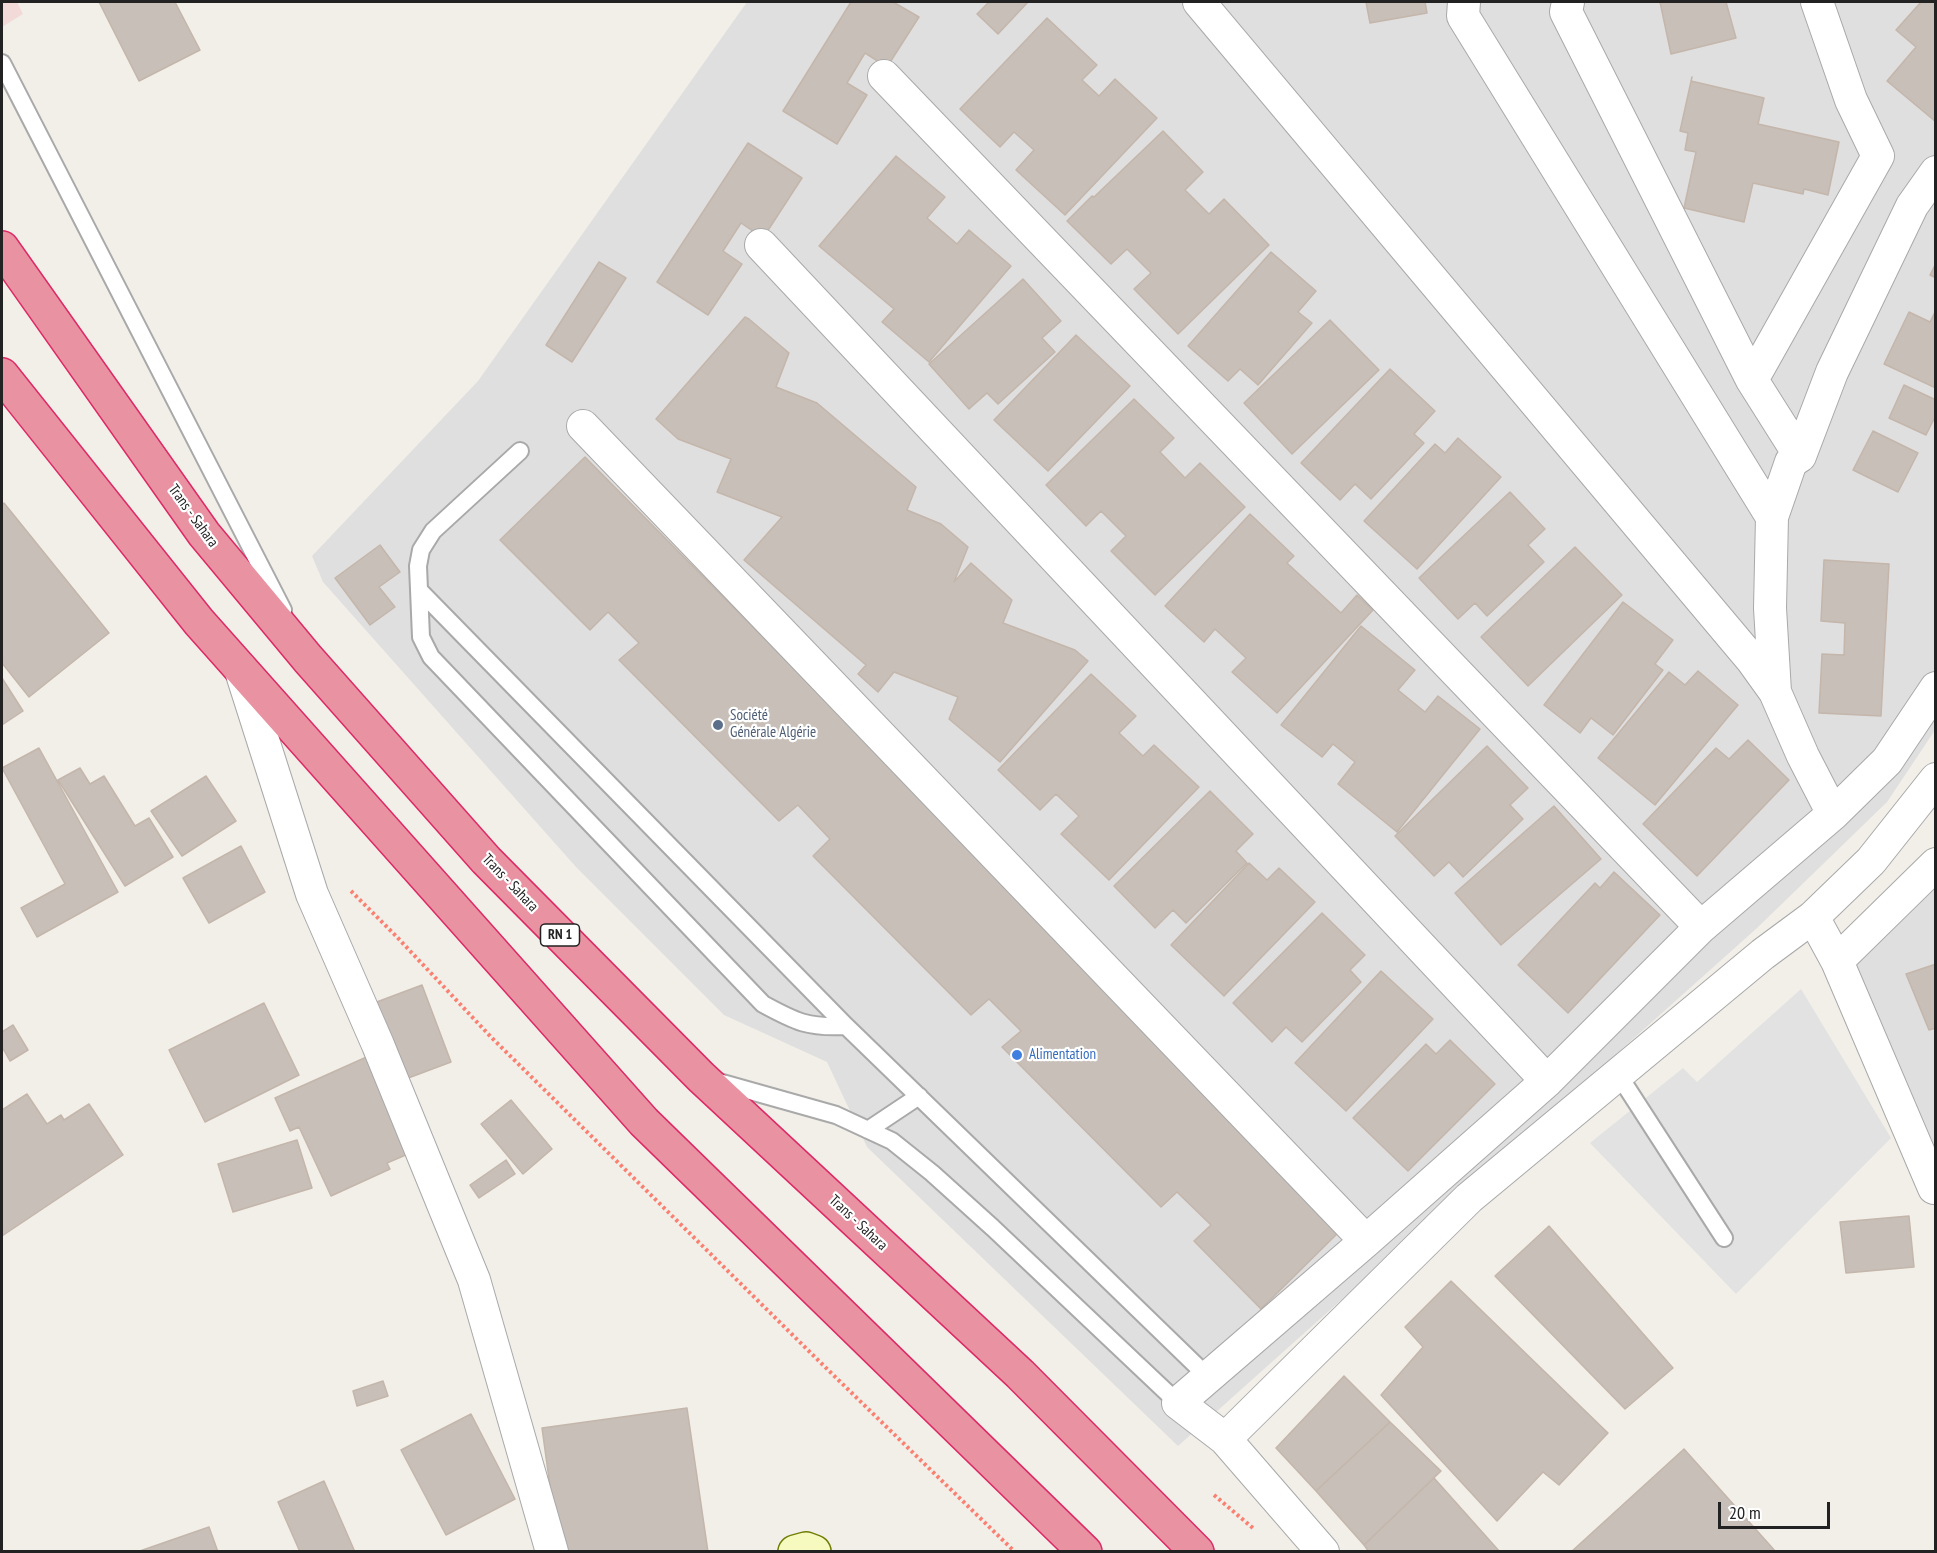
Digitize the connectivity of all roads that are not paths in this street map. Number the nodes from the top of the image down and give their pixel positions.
1 (1199, 2) edge
2 (1464, 2) edge
3 (1568, 2) edge
4 (1817, 2) edge
5 (2, 63) edge
6 (884, 76) dead end
7 (1935, 172) edge
8 (761, 245) dead end
9 (2, 248) edge
10 (2, 375) edge
11 (1752, 380) junction
12 (583, 426) dead end
13 (520, 451) dead end
14 (1800, 456) junction
15 (1772, 517) junction
16 (419, 590) junction
17 (308, 659) junction
18 (240, 668) junction
19 (1935, 688) edge
20 (1775, 692) junction
21 (1935, 779) edge
22 (1833, 814) junction
23 (1935, 864) edge
24 (1813, 917) junction
25 (1701, 927) junction
26 (1837, 961) junction
27 (846, 1026) junction
28 (1618, 1074) junction
29 (701, 1077) junction
30 (1547, 1081) junction
31 (919, 1096) junction
32 (868, 1130) junction
33 (1934, 1188) edge
34 (1724, 1238) dead end
35 (1366, 1241) junction
36 (1208, 1376) junction
37 (1178, 1403) junction
38 (1225, 1439) junction
39 (552, 1551) edge
40 (795, 1551) edge
41 (814, 1551) edge
42 (1085, 1551) edge
43 (1197, 1551) edge
44 (1323, 1551) edge

1 - 20 street
2 - 15 street
3 - 11 street
4 - 11 street
5 - 17 lane
6 - 25 street
7 - 14 street
8 - 30 street
9 - 17 highway, Trans - Sahara / RN 1
10 - 18 highway
11 - 14 street
12 - 35 street
13 - 16 lane
14 - 15 street
15 - 20 street
16 - 27 lane
16 - 27 lane
17 - 29 highway, Trans - Sahara / RN 1
18 - 39 street
18 - 42 highway
19 - 22 street
20 - 22 street
21 - 24 street
22 - 25 street
23 - 26 street
24 - 26 street
24 - 28 street
25 - 30 street
26 - 33 street
27 - 31 lane
28 - 34 lane
28 - 38 street
29 - 32 lane
29 - 43 highway, Trans - Sahara / RN 1
30 - 35 street
31 - 32 lane
31 - 36 lane
32 - 37 lane
35 - 36 street
36 - 37 street
37 - 38 street
38 - 44 street
40 - 41 street

